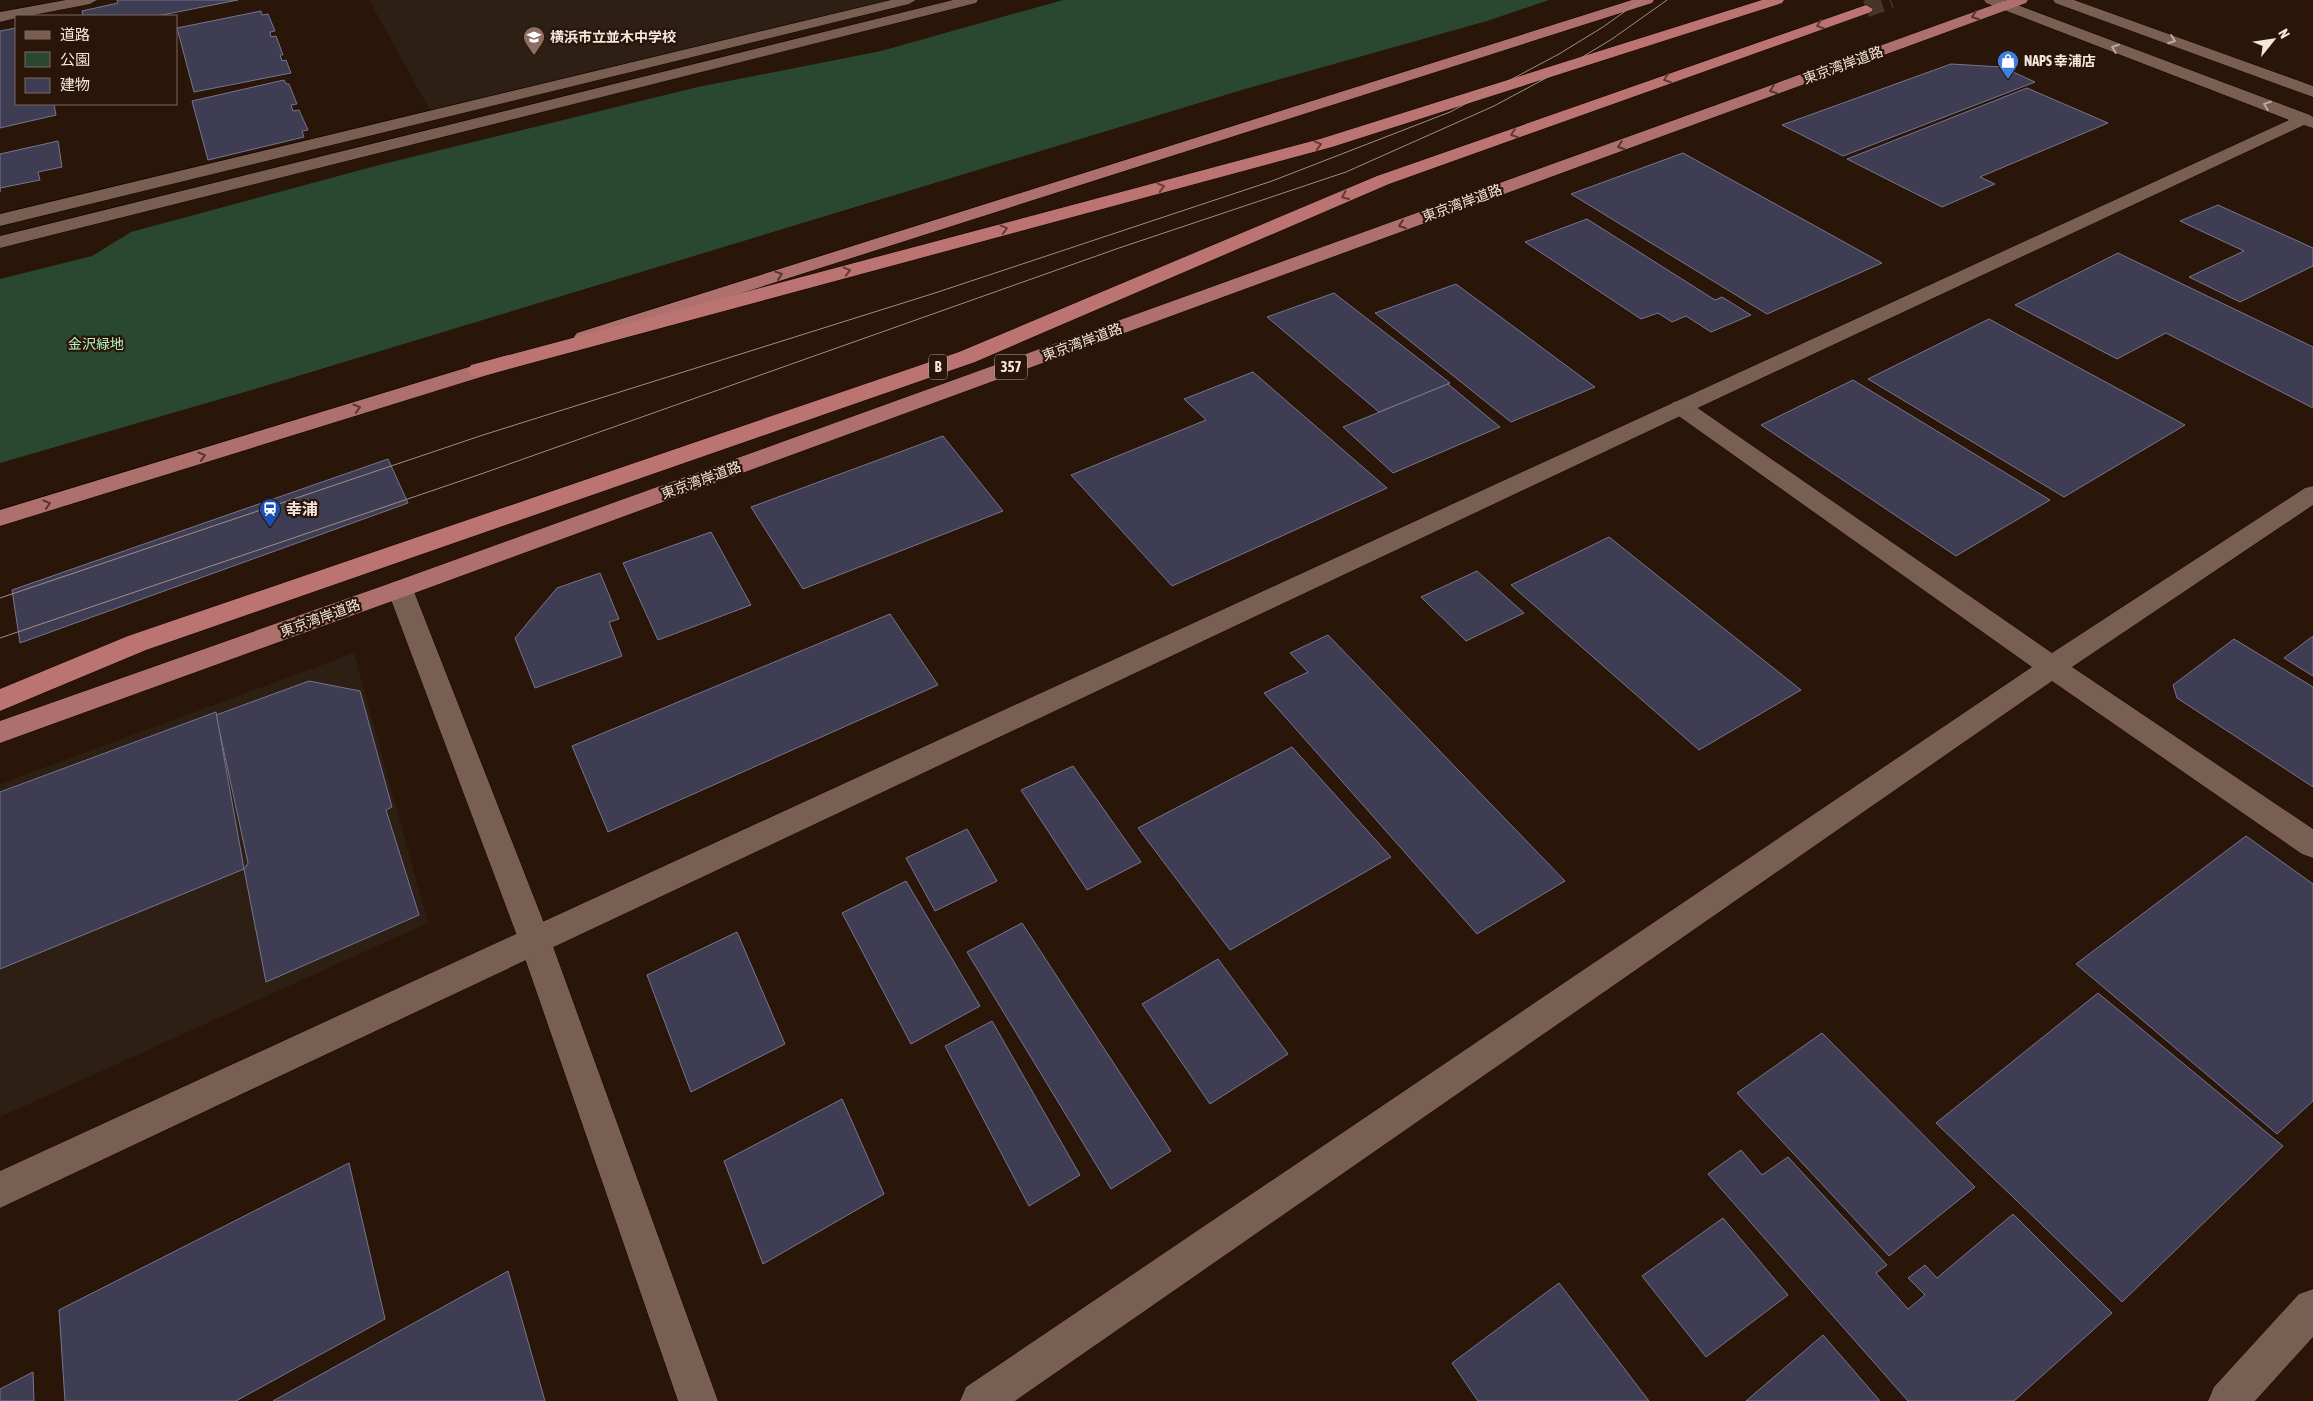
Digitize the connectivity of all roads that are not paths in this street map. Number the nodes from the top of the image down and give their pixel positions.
1 (90, 0) edge
2 (909, 0) edge
3 (971, 0) edge
4 (1647, 0) edge
5 (1777, 0) edge
6 (2060, 0) edge
7 (2006, 2) edge
8 (1866, 9) tunnel mouth
9 (0, 17) edge
10 (2313, 92) edge
11 (2309, 121) edge
12 (0, 220) edge
13 (0, 242) edge
14 (479, 370) junction
15 (1681, 407) junction
16 (2313, 494) edge
17 (0, 518) edge
18 (400, 590) junction
19 (2052, 667) junction
20 (0, 700) edge
21 (0, 732) edge
22 (2313, 845) edge
23 (535, 941) junction
24 (0, 1190) edge
25 (2313, 1308) edge
26 (698, 1401) edge
27 (980, 1401) edge
28 (2228, 1401) edge

1 - 9 street
2 - 12 street
3 - 13 street
14 -> 4 highway
14 -> 5 highway
6 -> 10 street
11 -> 7 street
7 -> 18 highway, 東京湾岸道路 / 357
8 -> 20 highway, B
11 - 15 street
17 -> 14 highway
15 - 19 street
15 - 23 street
16 - 19 street
18 - 21 highway, 東京湾岸道路 / 357
18 - 23 street
19 - 22 street
19 - 27 street
23 - 24 street
23 - 26 street
25 - 28 street

